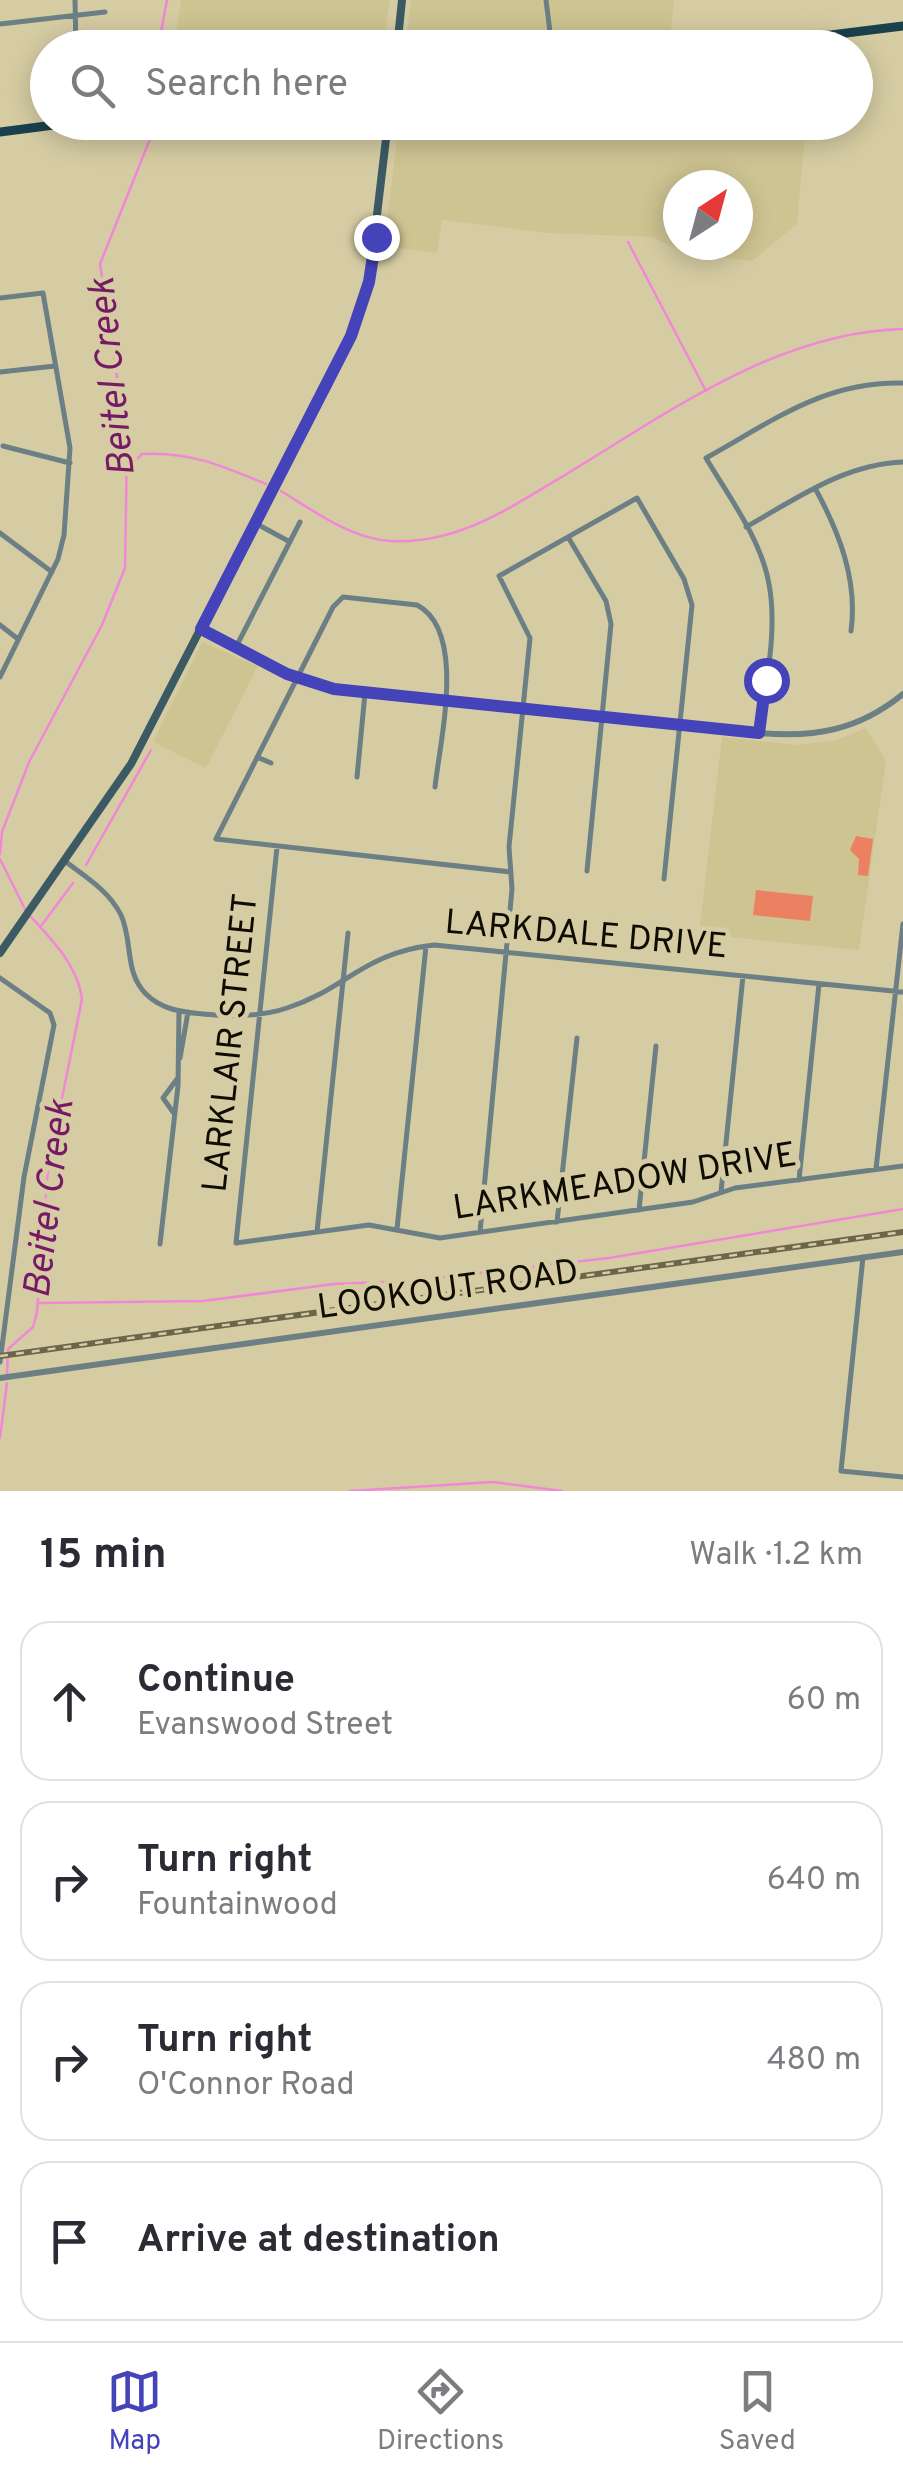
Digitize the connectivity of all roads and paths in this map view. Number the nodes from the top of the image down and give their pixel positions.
1 (75, 0) edge
2 (402, 0) edge
3 (546, 0) edge
4 (105, 12) dead end
5 (73, 16) junction
6 (0, 24) edge
7 (903, 26) edge
8 (74, 30) edge
9 (399, 30) edge
10 (550, 30) edge
11 (871, 30) edge
12 (30, 128) edge
13 (0, 132) edge
14 (386, 140) edge
15 (0, 298) edge
16 (55, 366) junction
17 (0, 372) edge
18 (903, 383) edge
19 (3, 446) dead end
20 (903, 462) edge
21 (70, 464) junction
22 (815, 488) junction
23 (300, 522) dead end
24 (254, 523) junction
25 (746, 527) junction
26 (0, 534) edge
27 (568, 537) junction
28 (290, 542) junction
29 (52, 572) junction
30 (0, 626) edge
31 (201, 629) junction
32 (851, 632) dead end
33 (19, 640) junction
34 (236, 647) junction
35 (0, 677) edge
36 (297, 678) junction
37 (365, 693) junction
38 (903, 694) edge
39 (444, 701) junction
40 (522, 708) junction
41 (601, 717) junction
42 (681, 725) junction
43 (759, 733) junction
44 (258, 757) junction
45 (271, 763) dead end
46 (357, 777) dead end
47 (435, 786) dead end
48 (277, 847) junction
49 (66, 862) junction
50 (587, 871) dead end
51 (512, 872) junction
52 (664, 879) dead end
53 (903, 924) edge
54 (348, 933) dead end
55 (426, 946) junction
56 (506, 950) junction
57 (0, 954) edge
58 (743, 976) junction
59 (0, 978) edge
60 (343, 978) junction
61 (819, 984) junction
62 (899, 992) edge
63 (179, 1011) junction
64 (188, 1012) junction
65 (260, 1014) junction
66 (577, 1038) dead end
67 (656, 1046) dead end
68 (179, 1061) junction
69 (177, 1079) junction
70 (173, 1112) junction
71 (903, 1166) edge
72 (876, 1170) junction
73 (798, 1180) junction
74 (720, 1192) junction
75 (639, 1210) junction
76 (558, 1222) junction
77 (397, 1229) junction
78 (318, 1232) junction
79 (480, 1232) junction
80 (236, 1243) joint
81 (160, 1244) dead end
82 (903, 1252) edge
83 (863, 1257) junction
84 (0, 1362) edge
85 (0, 1378) edge
86 (903, 1477) edge

1 - 5 street
2 - 9 main road
3 - 10 street
4 - 5 street
5 - 6 street
5 - 8 street
7 - 11 main road
12 - 13 main road
14 - 24 main road
15 - 16 street
16 - 17 street
16 - 21 street
18 - 25 street
19 - 21 street
20 - 22 street
21 - 29 street
22 - 25 street
22 - 32 street
23 - 28 street
24 - 28 street
24 - 31 main road
25 - 43 street
26 - 29 street
27 - 40 street
27 - 41 street
27 - 42 street
28 - 34 street
29 - 33 street
30 - 33 street
31 - 34 street
31 - 49 main road
33 - 35 street
34 - 36 street
36 - 37 street
36 - 39 street
36 - 44 street
37 - 39 street
37 - 46 street
38 - 43 street
39 - 40 street
39 - 47 street
40 - 41 street
40 - 51 street
41 - 42 street
41 - 50 street
42 - 43 street
42 - 52 street
44 - 45 street
44 - 48 street
48 - 51 street
48 - 65 street, LARKLAIR STREET
49 - 57 main road
49 - 63 street, LARKDALE DRIVE
51 - 56 street
53 - 62 street
54 - 60 street
55 - 56 street, LARKDALE DRIVE
55 - 60 street, LARKDALE DRIVE
55 - 77 street
56 - 58 street, LARKDALE DRIVE
56 - 79 street
58 - 61 street, LARKDALE DRIVE
58 - 74 street
59 - 84 street
60 - 65 street, LARKDALE DRIVE
60 - 78 street
61 - 62 street, LARKDALE DRIVE
61 - 73 street
62 - 72 street
63 - 64 street, LARKDALE DRIVE
63 - 68 street
64 - 65 street, LARKDALE DRIVE
64 - 68 street
65 - 80 street, LARKLAIR STREET
66 - 76 street
67 - 75 street
68 - 69 street
69 - 70 street
69 - 70 street
70 - 81 street
71 - 72 street, LARKMEADOW DRIVE
72 - 73 street, LARKMEADOW DRIVE
73 - 74 street, LARKMEADOW DRIVE
74 - 75 street, LARKMEADOW DRIVE
75 - 76 street, LARKMEADOW DRIVE
76 - 79 street, LARKMEADOW DRIVE
77 - 78 street, LARKMEADOW DRIVE
77 - 79 street, LARKMEADOW DRIVE
78 - 80 street, LARKMEADOW DRIVE
82 - 83 street, LOOKOUT ROAD
83 - 85 street, LOOKOUT ROAD
83 - 86 street

